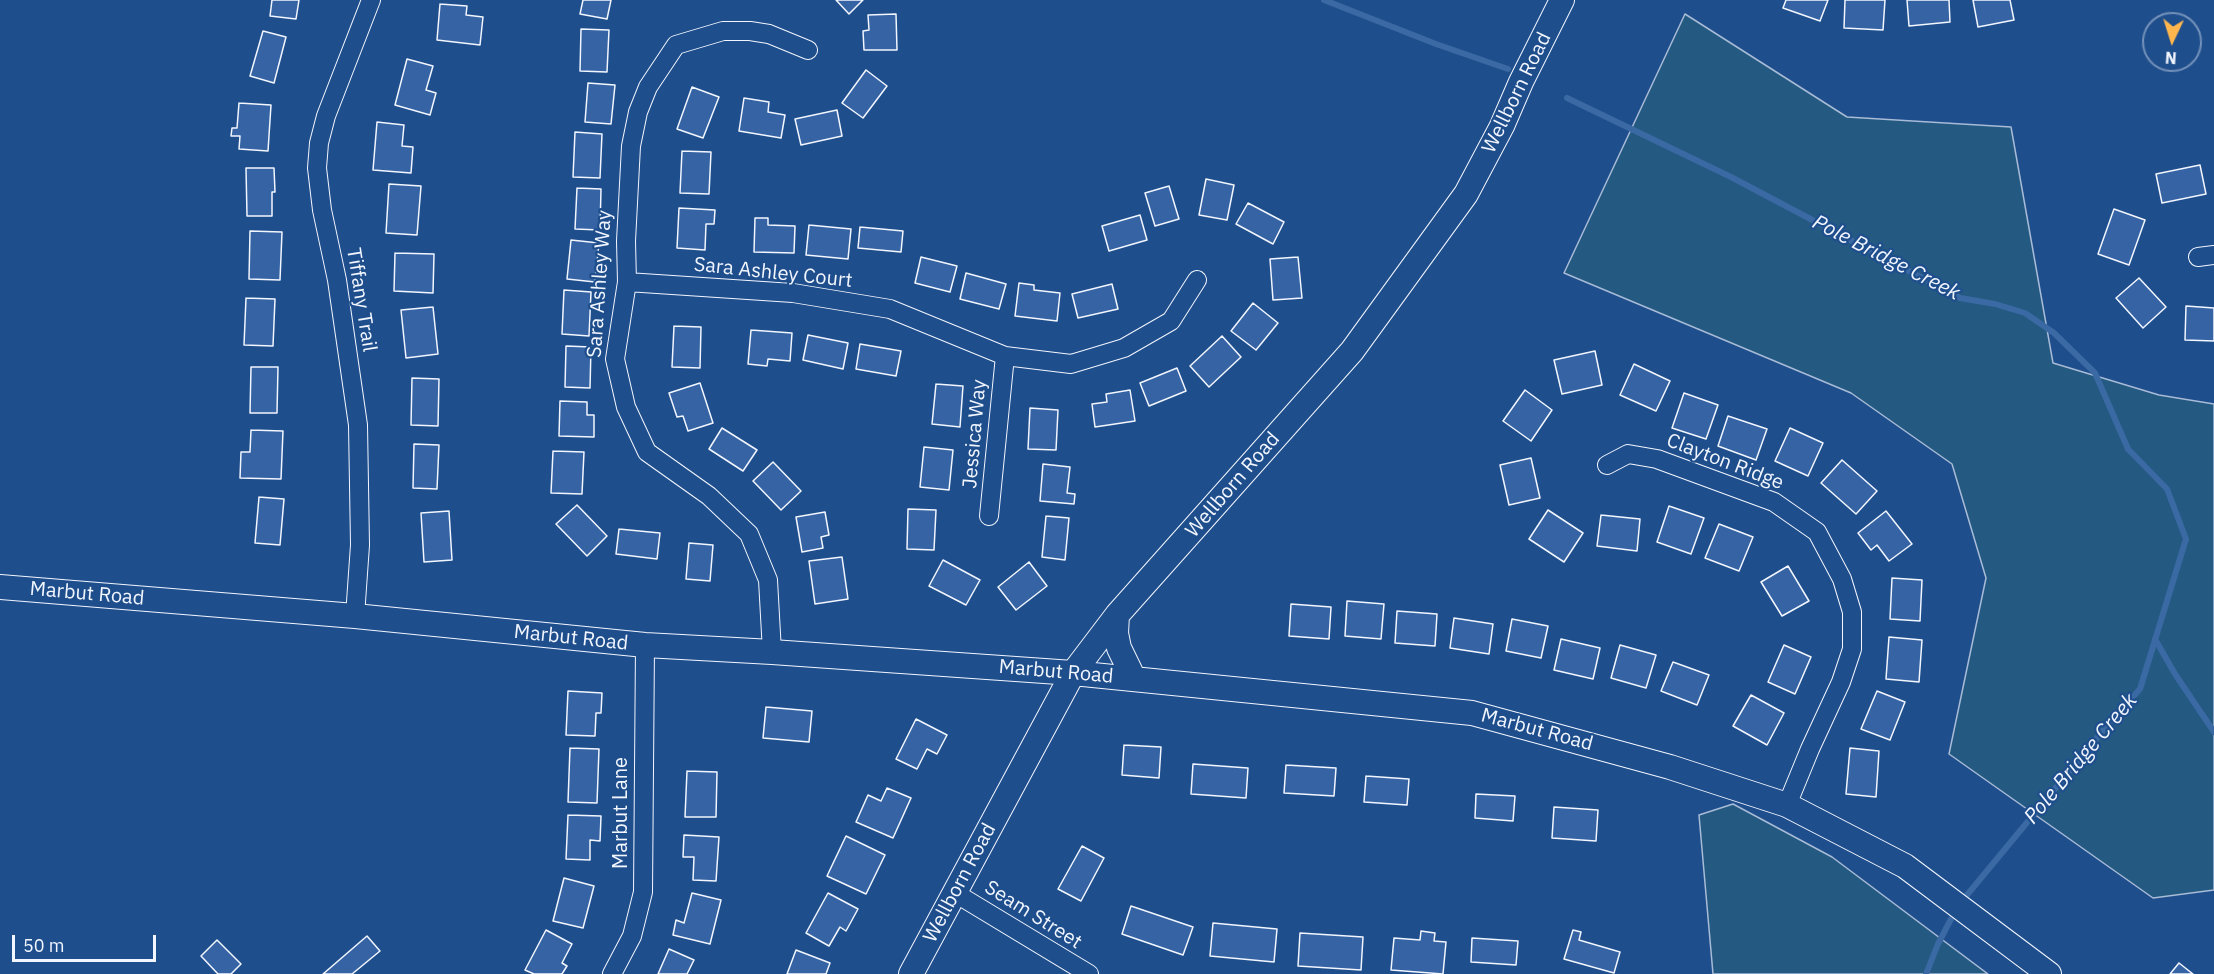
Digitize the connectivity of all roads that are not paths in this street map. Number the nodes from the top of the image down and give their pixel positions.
1 (371, 0) edge
2 (1563, 0) edge
3 (808, 50) dead end
4 (1197, 280) dead end
5 (627, 282) junction
6 (1005, 356) junction
7 (1607, 465) dead end
8 (989, 516) dead end
9 (0, 587) edge
10 (1116, 615) junction
11 (355, 616) junction
12 (645, 645) junction
13 (772, 652) junction
14 (1073, 673) junction
15 (1134, 679) junction
16 (1787, 805) junction
17 (955, 893) junction
18 (612, 974) edge
19 (911, 974) edge
20 (1089, 974) edge
21 (2049, 974) edge

1 - 11 street, Tiffany Trail
2 - 10 street, Wellborn Road
3 - 5 street, Sara Ashley Way
4 - 6 street, Sara Ashley Court
5 - 6 street, Sara Ashley Court
5 - 13 street, Sara Ashley Way
6 - 8 street, Jessica Way
7 - 16 street, Clayton Ridge
9 - 11 street, Marbut Road
10 - 14 street, Wellborn Road
10 - 15 street
11 - 12 street, Marbut Road
12 - 13 street, Marbut Road
12 - 18 street, Marbut Lane
13 - 14 street, Marbut Road
14 - 15 street, Marbut Road
14 - 17 street, Wellborn Road
15 - 16 street, Marbut Road
16 - 21 street, Marbut Road
17 - 19 street, Wellborn Road
17 - 20 street, Seam Street

